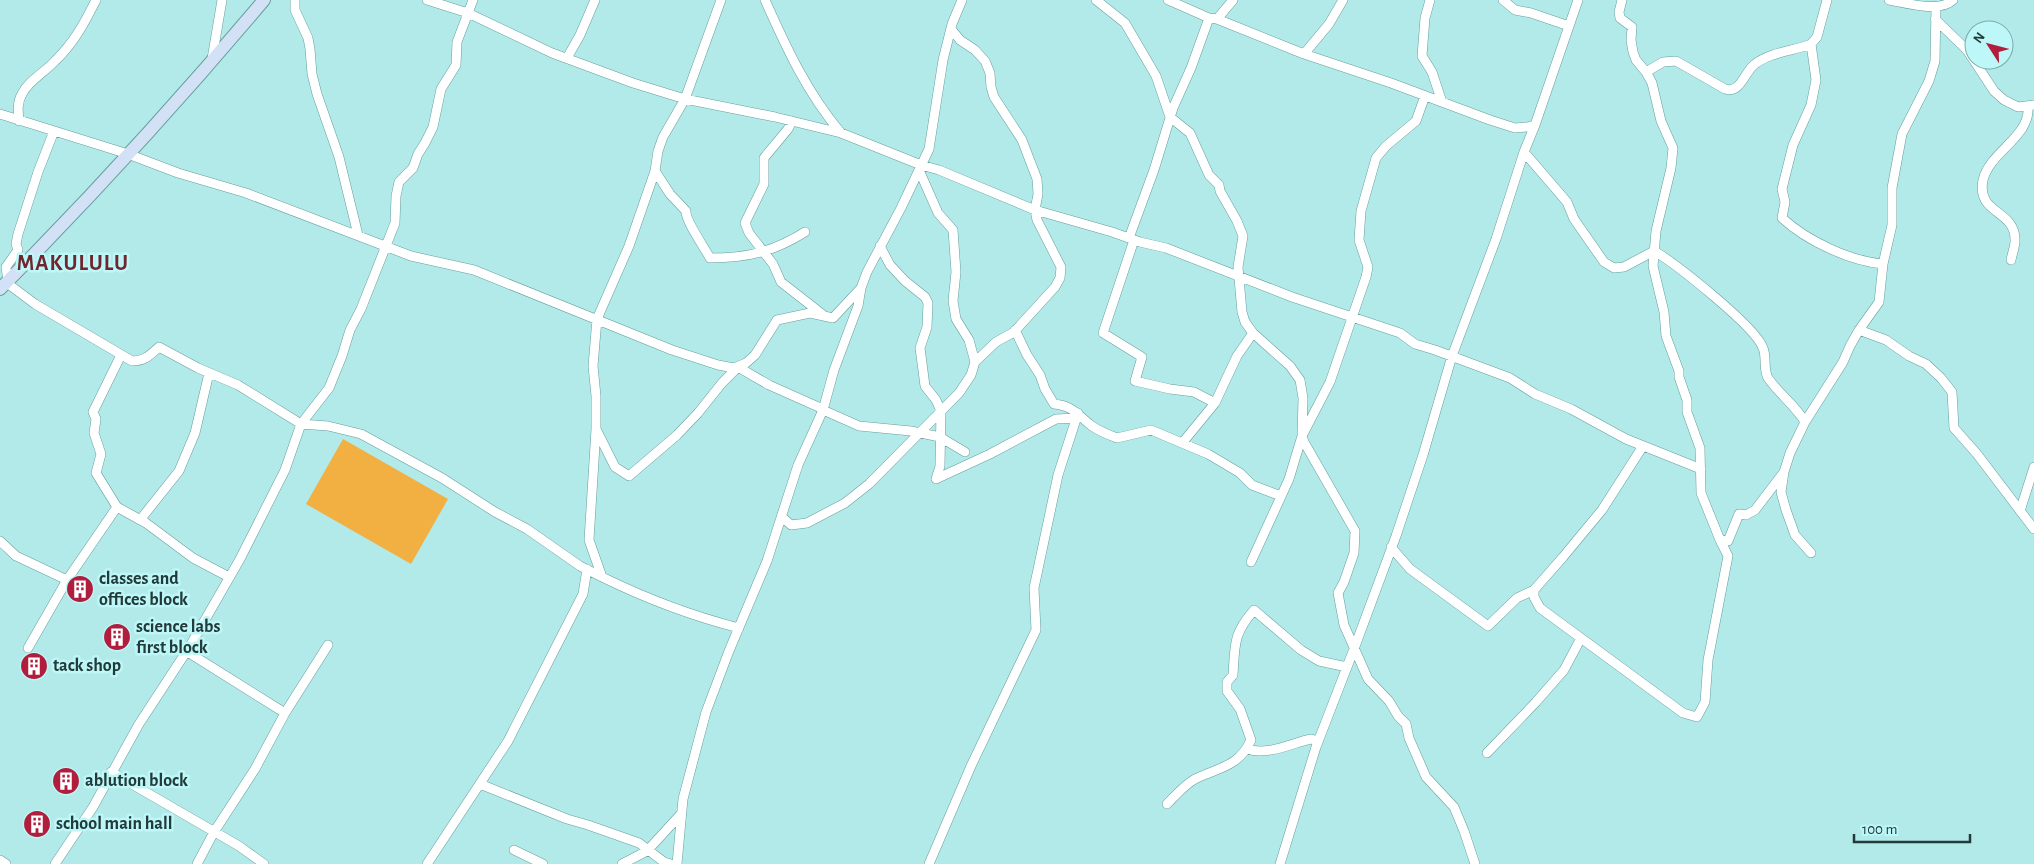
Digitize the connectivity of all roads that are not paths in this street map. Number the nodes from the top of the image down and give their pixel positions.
1 (96, 0) edge
2 (222, 0) edge
3 (264, 0) edge
4 (295, 0) edge
5 (427, 0) edge
6 (473, 0) edge
7 (595, 0) edge
8 (722, 0) edge
9 (765, 0) edge
10 (962, 0) edge
11 (1096, 0) edge
12 (1168, 0) edge
13 (1233, 0) edge
14 (1343, 0) edge
15 (1430, 0) edge
16 (1503, 0) edge
17 (1578, 0) edge
18 (1622, 0) edge
19 (1827, 0) edge
20 (1889, 0) edge
21 (1953, 0) edge
22 (1936, 7) junction
23 (468, 13) junction
24 (1213, 18) junction
25 (1935, 19) junction
26 (1568, 26) junction
27 (951, 29) junction
28 (1811, 44) junction
29 (1304, 54) junction
30 (567, 58) junction
31 (212, 62) junction
32 (1646, 72) junction
33 (1425, 96) junction
34 (686, 99) junction
35 (1442, 102) junction
36 (2031, 105) edge
37 (0, 114) edge
38 (1170, 117) junction
39 (19, 121) junction
40 (792, 122) junction
41 (1535, 125) junction
42 (54, 131) junction
43 (841, 133) junction
44 (1524, 152) junction
45 (128, 154) junction
46 (920, 167) junction
47 (655, 171) junction
48 (1035, 210) junction
49 (805, 232) dead end
50 (358, 234) junction
51 (1132, 239) junction
52 (385, 245) junction
53 (880, 246) junction
54 (763, 251) junction
55 (1654, 251) junction
56 (2011, 260) dead end
57 (1883, 264) junction
58 (1240, 278) junction
59 (4, 285) edge
60 (860, 288) junction
61 (826, 318) junction
62 (1352, 318) junction
63 (597, 319) junction
64 (1016, 330) junction
65 (1859, 330) junction
66 (1253, 333) junction
67 (121, 355) junction
68 (1452, 356) junction
69 (975, 362) junction
70 (738, 367) junction
71 (208, 373) junction
72 (1215, 403) junction
73 (823, 409) junction
74 (941, 411) junction
75 (1077, 415) junction
76 (1805, 422) junction
77 (301, 424) junction
78 (596, 429) junction
79 (919, 432) junction
80 (1302, 436) junction
81 (940, 437) junction
82 (1183, 442) junction
83 (1643, 446) junction
84 (965, 452) dead end
85 (2034, 467) edge
86 (1701, 469) junction
87 (1784, 472) junction
88 (1281, 496) junction
89 (117, 507) junction
90 (2020, 511) junction
91 (782, 517) junction
92 (140, 520) junction
93 (2034, 529) edge
94 (1720, 540) junction
95 (0, 541) edge
96 (1391, 547) junction
97 (1811, 553) dead end
98 (1251, 562) dead end
99 (587, 569) junction
100 (229, 577) junction
101 (602, 577) junction
102 (67, 580) junction
103 (1534, 590) junction
104 (739, 628) junction
105 (1581, 638) junction
106 (328, 645) dead end
107 (28, 648) dead end
108 (1354, 649) junction
109 (186, 651) junction
110 (1347, 667) junction
111 (285, 713) junction
112 (1318, 741) junction
113 (1247, 749) junction
114 (1488, 753) dead end
115 (111, 772) junction
116 (480, 784) junction
117 (1167, 804) dead end
118 (682, 814) junction
119 (214, 832) junction
120 (514, 850) dead end
121 (647, 851) junction
122 (0, 860) edge
123 (6, 864) edge
124 (55, 864) edge
125 (197, 864) edge
126 (264, 864) edge
127 (426, 864) edge
128 (543, 864) edge
129 (622, 864) edge
130 (671, 864) edge
131 (677, 864) edge
132 (930, 864) edge
133 (1280, 864) edge
134 (1475, 864) edge

1 - 39 street
2 - 31 street
3 - 31 street
4 - 50 street
5 - 23 street
6 - 23 street
7 - 30 street
8 - 34 street
9 - 43 street
10 - 27 street
11 - 38 street
12 - 24 street
13 - 24 street
14 - 29 street
15 - 35 street
16 - 26 street
17 - 26 street
18 - 32 street
19 - 28 street
20 - 22 street
21 - 22 street
22 - 25 street
23 - 30 street
23 - 52 street
24 - 29 street
24 - 38 street
25 - 36 street
25 - 57 street
26 - 41 street
27 - 46 street
27 - 48 street
28 - 32 street
28 - 57 street
29 - 33 street
30 - 34 street
31 - 45 street
32 - 55 street
33 - 35 street
33 - 62 street
34 - 40 street
34 - 47 street
35 - 41 street
36 - 56 street
37 - 39 street
38 - 51 street
38 - 58 street
39 - 42 street
40 - 43 street
40 - 54 street
41 - 44 street
42 - 45 street
42 - 59 street
43 - 46 street
44 - 55 street
44 - 68 street
45 - 50 street
45 - 59 street
46 - 48 street
46 - 53 street
46 - 69 street
47 - 54 street
47 - 63 street
48 - 51 street
48 - 64 street
49 - 54 street
50 - 52 street
51 - 58 street
51 - 72 street
52 - 63 street
52 - 77 street
53 - 60 street
53 - 74 street
54 - 61 street
55 - 76 street
55 - 86 street
57 - 65 street
58 - 62 street
58 - 66 street
59 - 67 street
60 - 61 street
60 - 73 street
61 - 70 street
62 - 68 street
62 - 80 street
63 - 70 street
63 - 78 street
64 - 69 street
64 - 75 street
65 - 76 street
65 - 90 street
66 - 72 street
66 - 80 street
67 - 71 street
67 - 89 street
68 - 83 street
68 - 96 street
69 - 74 street
70 - 73 street
70 - 78 street
71 - 77 street
71 - 92 street
72 - 82 street
73 - 79 street
73 - 91 street
74 - 79 street
74 - 81 street
75 - 81 street
75 - 82 street
75 - 132 street
76 - 87 street
77 - 99 street
77 - 100 street
78 - 101 street
79 - 81 street
79 - 91 street
80 - 88 street
80 - 108 street
81 - 84 street
82 - 88 street
83 - 86 street
83 - 103 street
85 - 90 street
86 - 94 street
87 - 94 street
87 - 97 street
88 - 98 street
89 - 92 street
89 - 102 street
90 - 93 street
91 - 104 street
92 - 100 street
94 - 105 street
95 - 102 street
96 - 103 street
96 - 108 street
99 - 101 street
99 - 116 street
100 - 109 street
101 - 104 street
102 - 107 street
103 - 105 street
104 - 118 street
105 - 114 street
106 - 111 street
108 - 110 street
108 - 134 street
109 - 111 street
109 - 115 street
110 - 112 street
110 - 113 street
111 - 119 street
112 - 113 street
112 - 133 street
113 - 117 street
115 - 119 street
115 - 124 street
116 - 121 street
116 - 127 street
118 - 121 street
118 - 131 street
119 - 125 street
119 - 126 street
120 - 128 street
121 - 129 street
121 - 130 street
122 - 123 street

